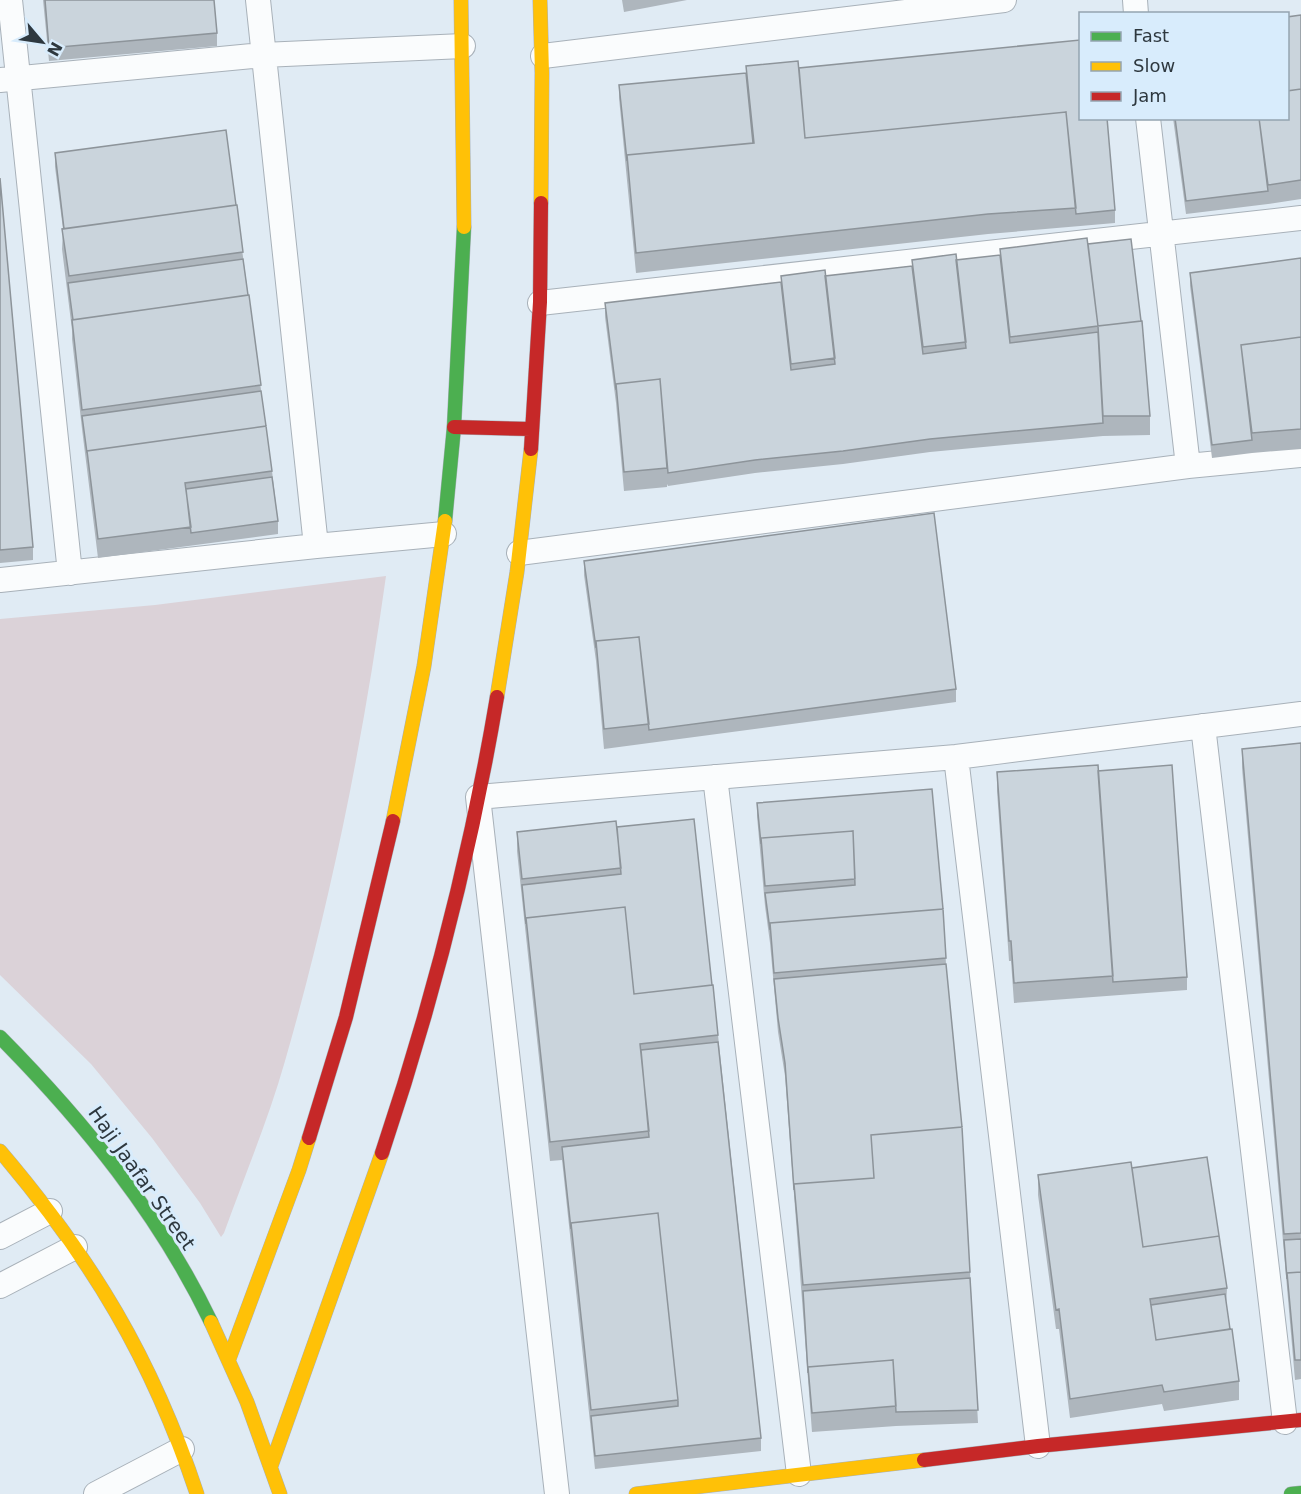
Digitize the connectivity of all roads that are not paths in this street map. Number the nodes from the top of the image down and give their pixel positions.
1 (10, 0) edge
2 (258, 0) edge
3 (461, 0) edge
4 (540, 0) edge
5 (1004, 0) edge
6 (463, 46) junction
7 (263, 55) junction
8 (543, 56) junction
9 (9, 80) edge
10 (1148, 120) edge
11 (1301, 218) edge
12 (1161, 235) junction
13 (540, 303) junction
14 (453, 427) junction
15 (531, 429) junction
16 (1301, 455) edge
17 (1188, 466) junction
18 (444, 534) junction
19 (316, 546) junction
20 (519, 553) junction
21 (70, 573) junction
22 (0, 580) edge
23 (1301, 714) edge
24 (1203, 726) junction
25 (956, 757) junction
26 (714, 777) junction
27 (478, 797) junction
28 (0, 1037) edge
29 (0, 1151) edge
30 (50, 1211) junction
31 (0, 1237) edge
32 (75, 1246) junction
33 (0, 1286) edge
34 (229, 1359) junction
35 (1293, 1421) edge
36 (1038, 1446) junction
37 (182, 1449) junction
38 (271, 1466) junction
39 (800, 1474) junction
40 (1301, 1493) edge
41 (96, 1494) edge
42 (197, 1494) edge
43 (280, 1494) edge
44 (557, 1494) edge
45 (636, 1494) edge
46 (1291, 1494) edge

1 - 9 street
2 - 7 street
3 - 6 street
4 - 8 street
5 - 8 street
6 - 7 street
6 - 14 street
7 - 9 street
7 - 19 street
8 - 13 street
9 - 21 street
10 - 12 street
11 - 12 street
12 - 13 street
12 - 17 street
13 - 15 street
14 - 15 street
14 - 18 street
15 - 20 street
16 - 17 street
17 - 20 street
18 - 19 street
18 - 34 street
19 - 21 street
20 - 27 street
21 - 22 street
23 - 24 street
24 - 25 street
24 - 35 street
25 - 26 street
25 - 36 street
26 - 27 street
26 - 39 street
27 - 38 street
27 - 44 street
28 - 34 street, Haji Jaafar Street
29 - 30 street
30 - 31 street
30 - 32 street
32 - 33 street
32 - 37 street
34 - 38 street, Haji Jaafar Street
35 - 36 street
36 - 39 street
37 - 41 street
37 - 42 street
38 - 43 street, Haji Jaafar Street
39 - 45 street
40 - 46 street

